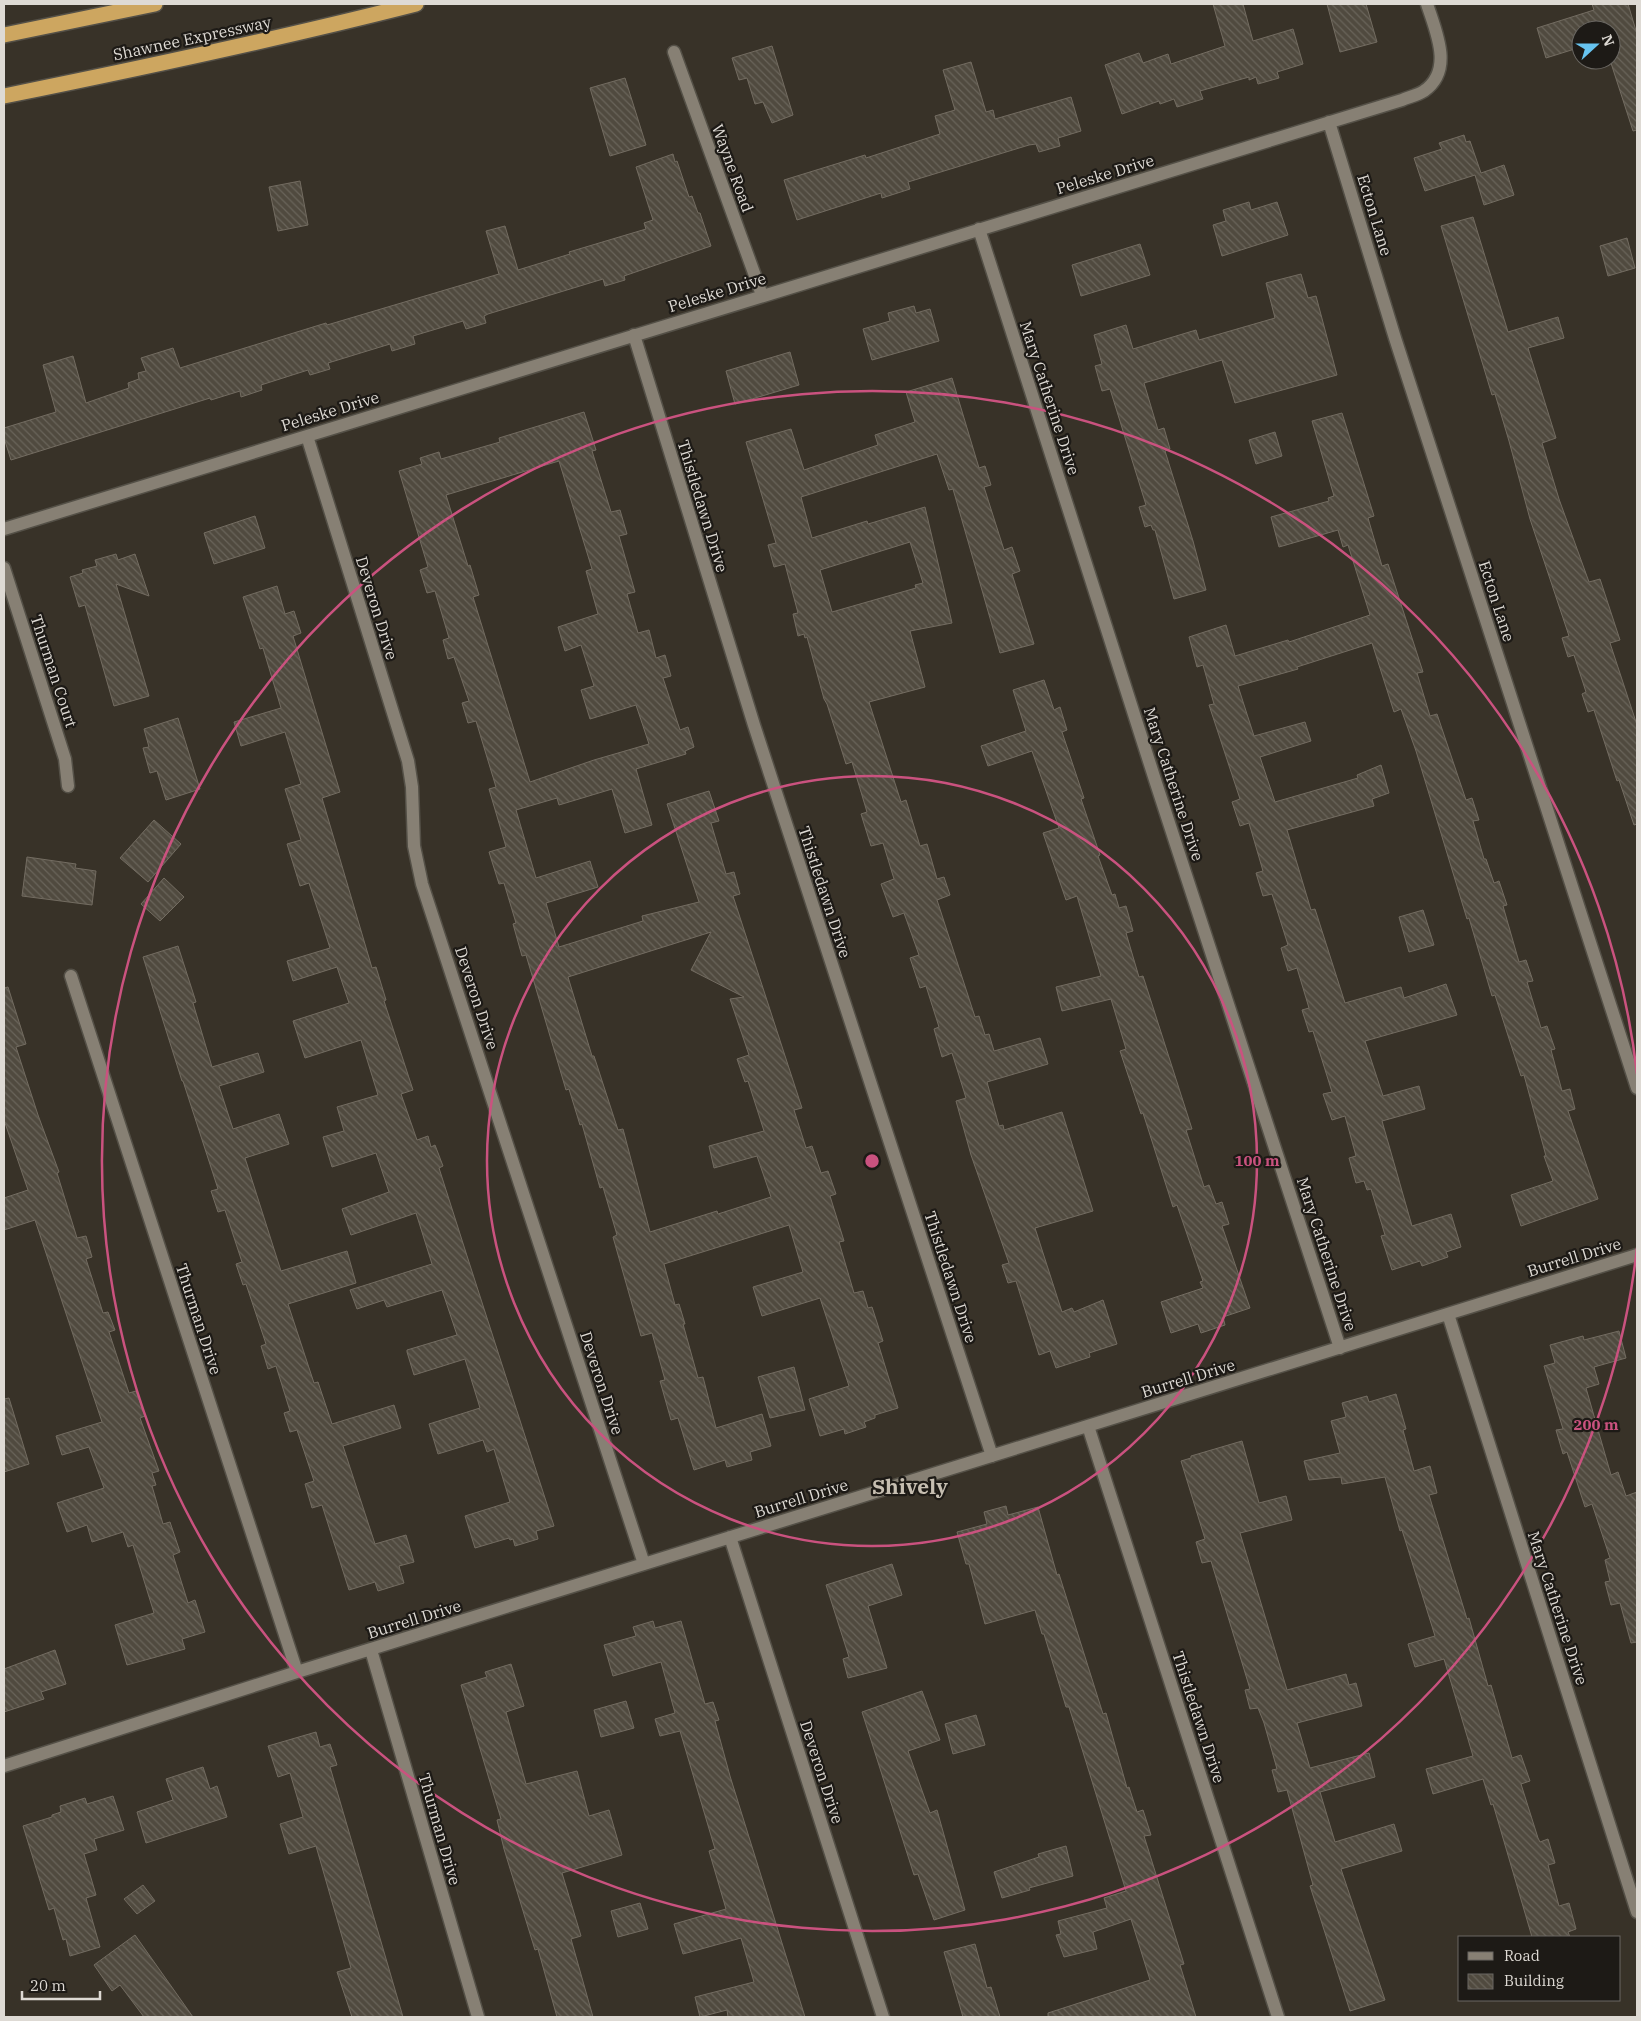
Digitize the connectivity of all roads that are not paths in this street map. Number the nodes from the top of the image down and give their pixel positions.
1 (155, 4) edge
2 (416, 4) edge
3 (1428, 4) edge
4 (4, 35) edge
5 (674, 52) dead end
6 (4, 96) edge
7 (1329, 122) junction
8 (979, 229) junction
9 (762, 295) junction
10 (634, 335) junction
11 (307, 436) junction
12 (4, 529) edge
13 (4, 568) edge
14 (68, 786) dead end
15 (70, 976) dead end
16 (1637, 1088) edge
17 (1637, 1255) edge
18 (1448, 1314) junction
19 (1340, 1348) junction
20 (1088, 1426) junction
21 (992, 1456) junction
22 (730, 1537) junction
23 (644, 1564) junction
24 (370, 1650) junction
25 (297, 1672) junction
26 (4, 1766) edge
27 (1637, 1912) edge
28 (478, 2017) edge
29 (882, 2017) edge
30 (1278, 2017) edge

1 - 4 highway
2 - 6 highway, Shawnee Expressway
3 - 7 street, Peleske Drive
5 - 9 street, Wayne Road
7 - 8 street, Peleske Drive
7 - 16 street, Ecton Lane
8 - 9 street, Peleske Drive
8 - 19 street, Mary Catherine Drive
9 - 10 street, Peleske Drive
10 - 11 street, Peleske Drive
10 - 21 street, Thistledawn Drive
11 - 12 street, Peleske Drive
11 - 23 street, Deveron Drive
13 - 14 street, Thurman Court
15 - 25 street, Thurman Drive
17 - 18 street, Burrell Drive
18 - 19 street, Burrell Drive
18 - 27 street, Mary Catherine Drive
19 - 20 street, Burrell Drive
20 - 21 street, Burrell Drive
20 - 30 street, Thistledawn Drive
21 - 22 street, Burrell Drive
22 - 23 street, Burrell Drive
22 - 29 street, Deveron Drive
23 - 24 street, Burrell Drive
24 - 25 street, Burrell Drive
24 - 28 street, Thurman Drive
25 - 26 street, Burrell Drive

